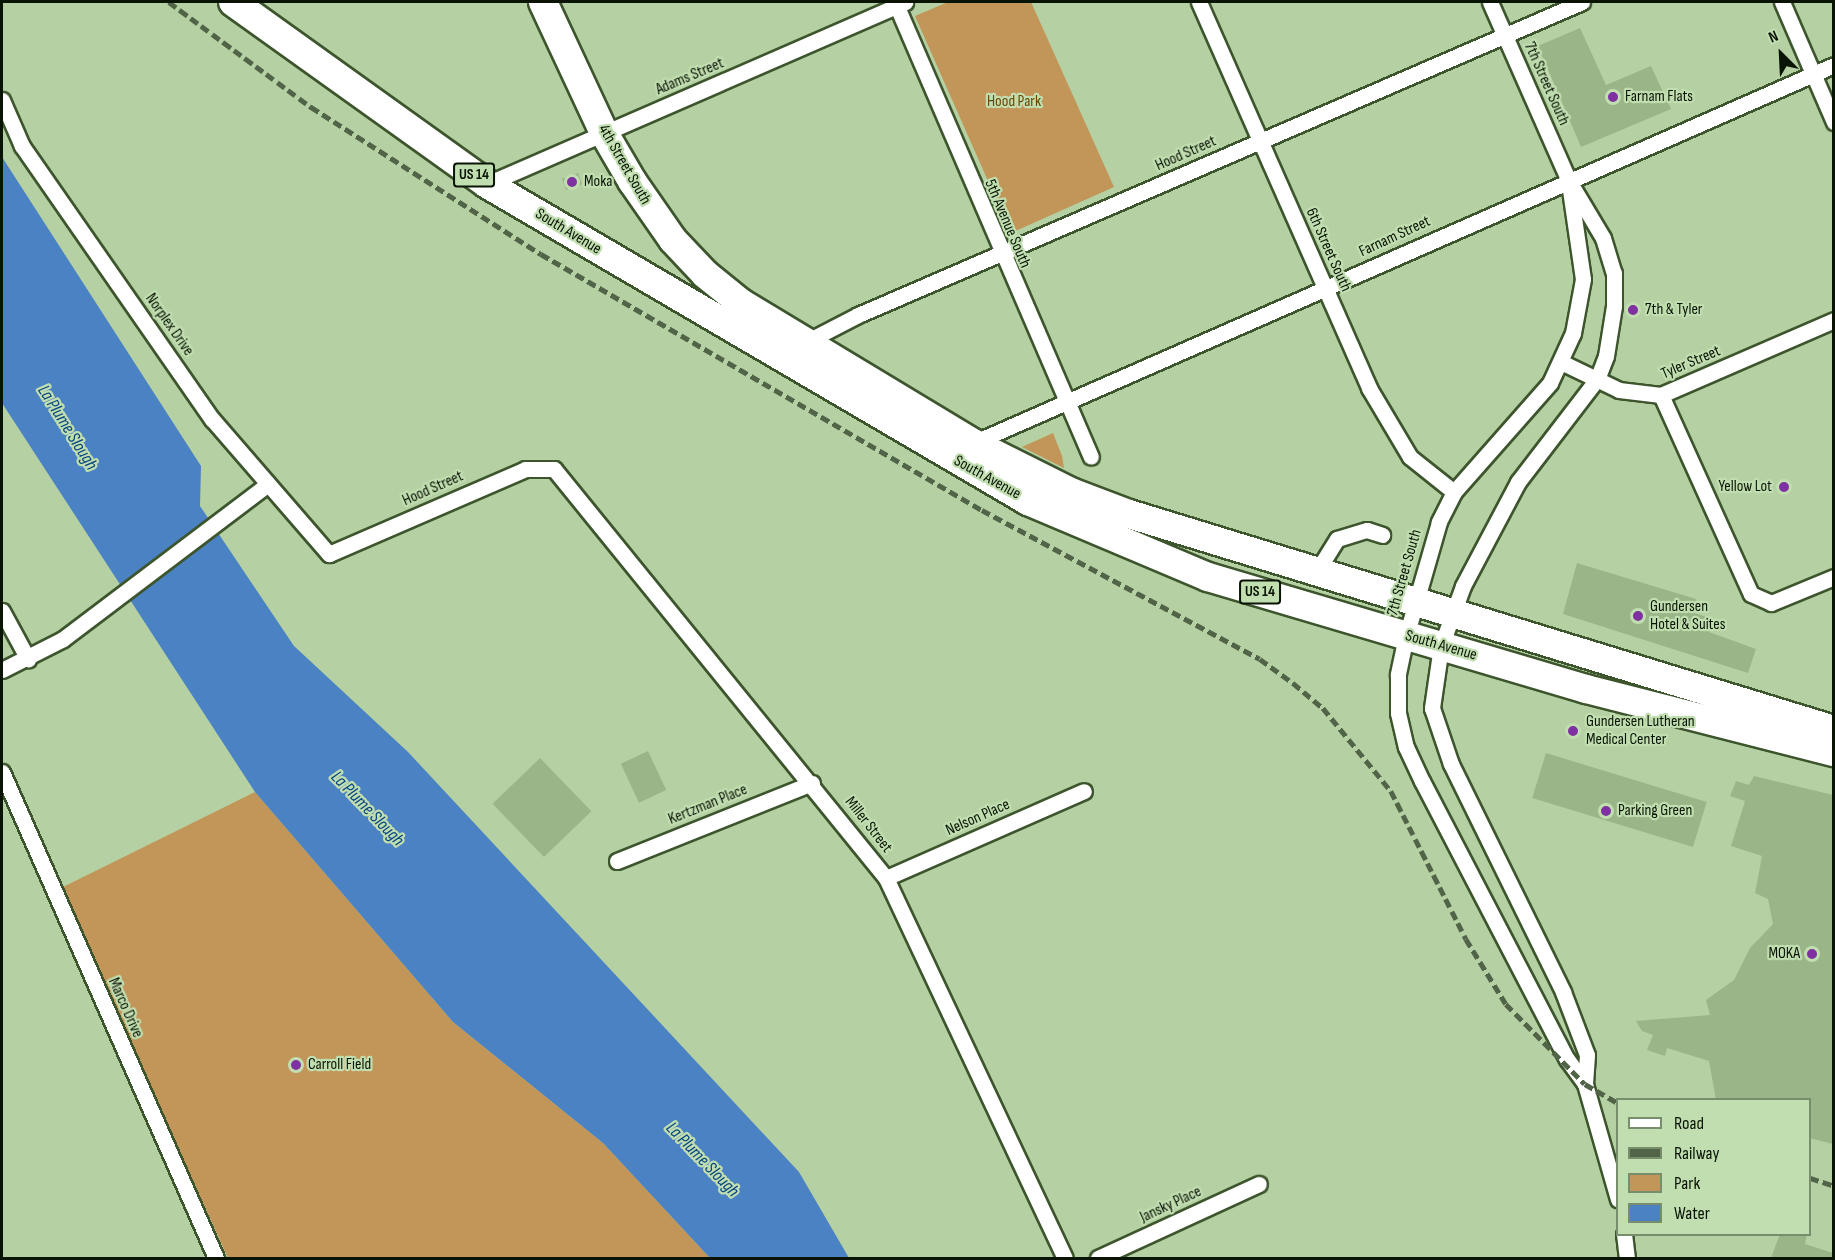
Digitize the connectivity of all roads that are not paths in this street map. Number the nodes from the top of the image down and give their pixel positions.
1 (233, 2) edge
2 (543, 2) edge
3 (1199, 2) edge
4 (1490, 2) edge
5 (1582, 2) edge
6 (1782, 2) edge
7 (899, 3) edge
8 (1504, 35) junction
9 (1833, 65) edge
10 (1812, 74) junction
11 (2, 100) edge
12 (1833, 122) edge
13 (604, 133) junction
14 (1260, 141) junction
15 (1569, 181) junction
16 (488, 184) junction
17 (999, 254) junction
18 (1325, 289) junction
19 (741, 303) joint
20 (1833, 320) edge
21 (806, 342) junction
22 (1561, 362) junction
23 (1597, 379) junction
24 (1661, 395) junction
25 (1065, 402) junction
26 (973, 443) junction
27 (1091, 458) dead end
28 (554, 469) joint
29 (268, 484) junction
30 (1454, 492) junction
31 (1382, 536) dead end
32 (329, 554) joint
33 (1317, 571) junction
34 (1833, 577) edge
35 (1415, 602) junction
36 (2, 611) edge
37 (1453, 613) junction
38 (1406, 636) junction
39 (1441, 646) junction
40 (27, 659) junction
41 (2, 670) edge
42 (1833, 730) edge
43 (1833, 752) edge
44 (2, 772) edge
45 (812, 783) junction
46 (1084, 791) dead end
47 (617, 861) dead end
48 (886, 878) junction
49 (1585, 1084) junction
50 (1259, 1184) dead end
51 (1616, 1195) edge
52 (1624, 1236) edge
53 (216, 1258) edge
54 (1065, 1258) edge
55 (1098, 1258) edge
56 (1627, 1258) edge

1 - 16 highway, South Avenue / US 14
2 - 13 highway, 4th Street South / US 14
3 - 14 street, 6th Street South
4 - 8 street, 7th Street South
5 - 8 street, Hood Street
6 - 10 street
7 - 13 street, Adams Street
7 - 17 street, 5th Avenue South
8 - 14 street, Hood Street
8 - 15 street, 7th Street South
9 - 10 street, Farnam Street
10 - 12 street
10 - 15 street, Farnam Street
11 - 29 street, Norplex Drive
13 - 16 street, Adams Street
13 - 19 highway, 4th Street South / US 14
14 - 17 street, Hood Street
14 - 18 street, 6th Street South
15 - 18 street, Farnam Street
15 - 22 street, 7th Street South
15 - 23 street, 7th Street South
16 - 38 highway, South Avenue / US 14
17 - 21 street, Hood Street
17 - 25 street, 5th Avenue South
18 - 25 street, Farnam Street
18 - 30 street, 6th Street South
19 - 21 highway, South Avenue / US 14
20 - 24 street, Tyler Street
21 - 26 highway, South Avenue / US 14
22 - 23 street, Tyler Street
22 - 30 street, 7th Street South
23 - 24 street, Tyler Street
23 - 37 street, 7th Street South
24 - 34 street
25 - 26 street, Farnam Street
25 - 27 street, 5th Avenue South
26 - 33 highway, South Avenue / US 14
28 - 32 street, Hood Street
28 - 45 street, Miller Street
29 - 32 street, Norplex Drive
29 - 40 street
30 - 35 street, 7th Street South
31 - 33 street
33 - 35 highway, South Avenue / US 14
35 - 37 highway, South Avenue / US 14
35 - 38 street, 7th Street South
36 - 40 street
37 - 39 street, 7th Street South
37 - 42 highway, South Avenue / US 14
38 - 39 highway, South Avenue / US 14
38 - 49 street, 7th Street South
39 - 43 highway, South Avenue / US 14
39 - 49 street, 7th Street South
40 - 41 street
44 - 53 street, Marco Drive
45 - 47 street, Kertzman Place
45 - 48 street, Miller Street
46 - 48 street, Nelson Place
48 - 54 street, Miller Street
49 - 51 street, 7th Street South
50 - 55 street, Jansky Place
52 - 56 street

